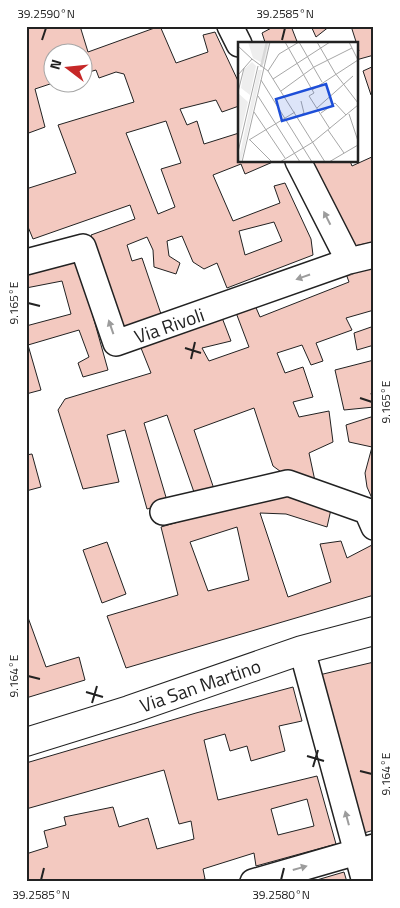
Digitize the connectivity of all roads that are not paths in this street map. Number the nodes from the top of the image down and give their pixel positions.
1 (230, 26) edge
2 (238, 42) edge
3 (299, 162) edge
4 (374, 255) edge
5 (27, 261) edge
6 (349, 261) junction
7 (163, 512) dead end
8 (374, 527) edge
9 (374, 631) edge
10 (302, 650) junction
11 (26, 742) edge
12 (365, 850) edge
13 (253, 882) edge
14 (365, 882) edge

1 - 2 street
6 -> 3 street
4 - 6 street, Via Rivoli
6 -> 5 street, Via Rivoli
7 - 8 street
9 - 10 street, Via San Martino
10 - 11 street, Via San Martino
12 -> 10 street
13 -> 12 street
12 - 14 street

